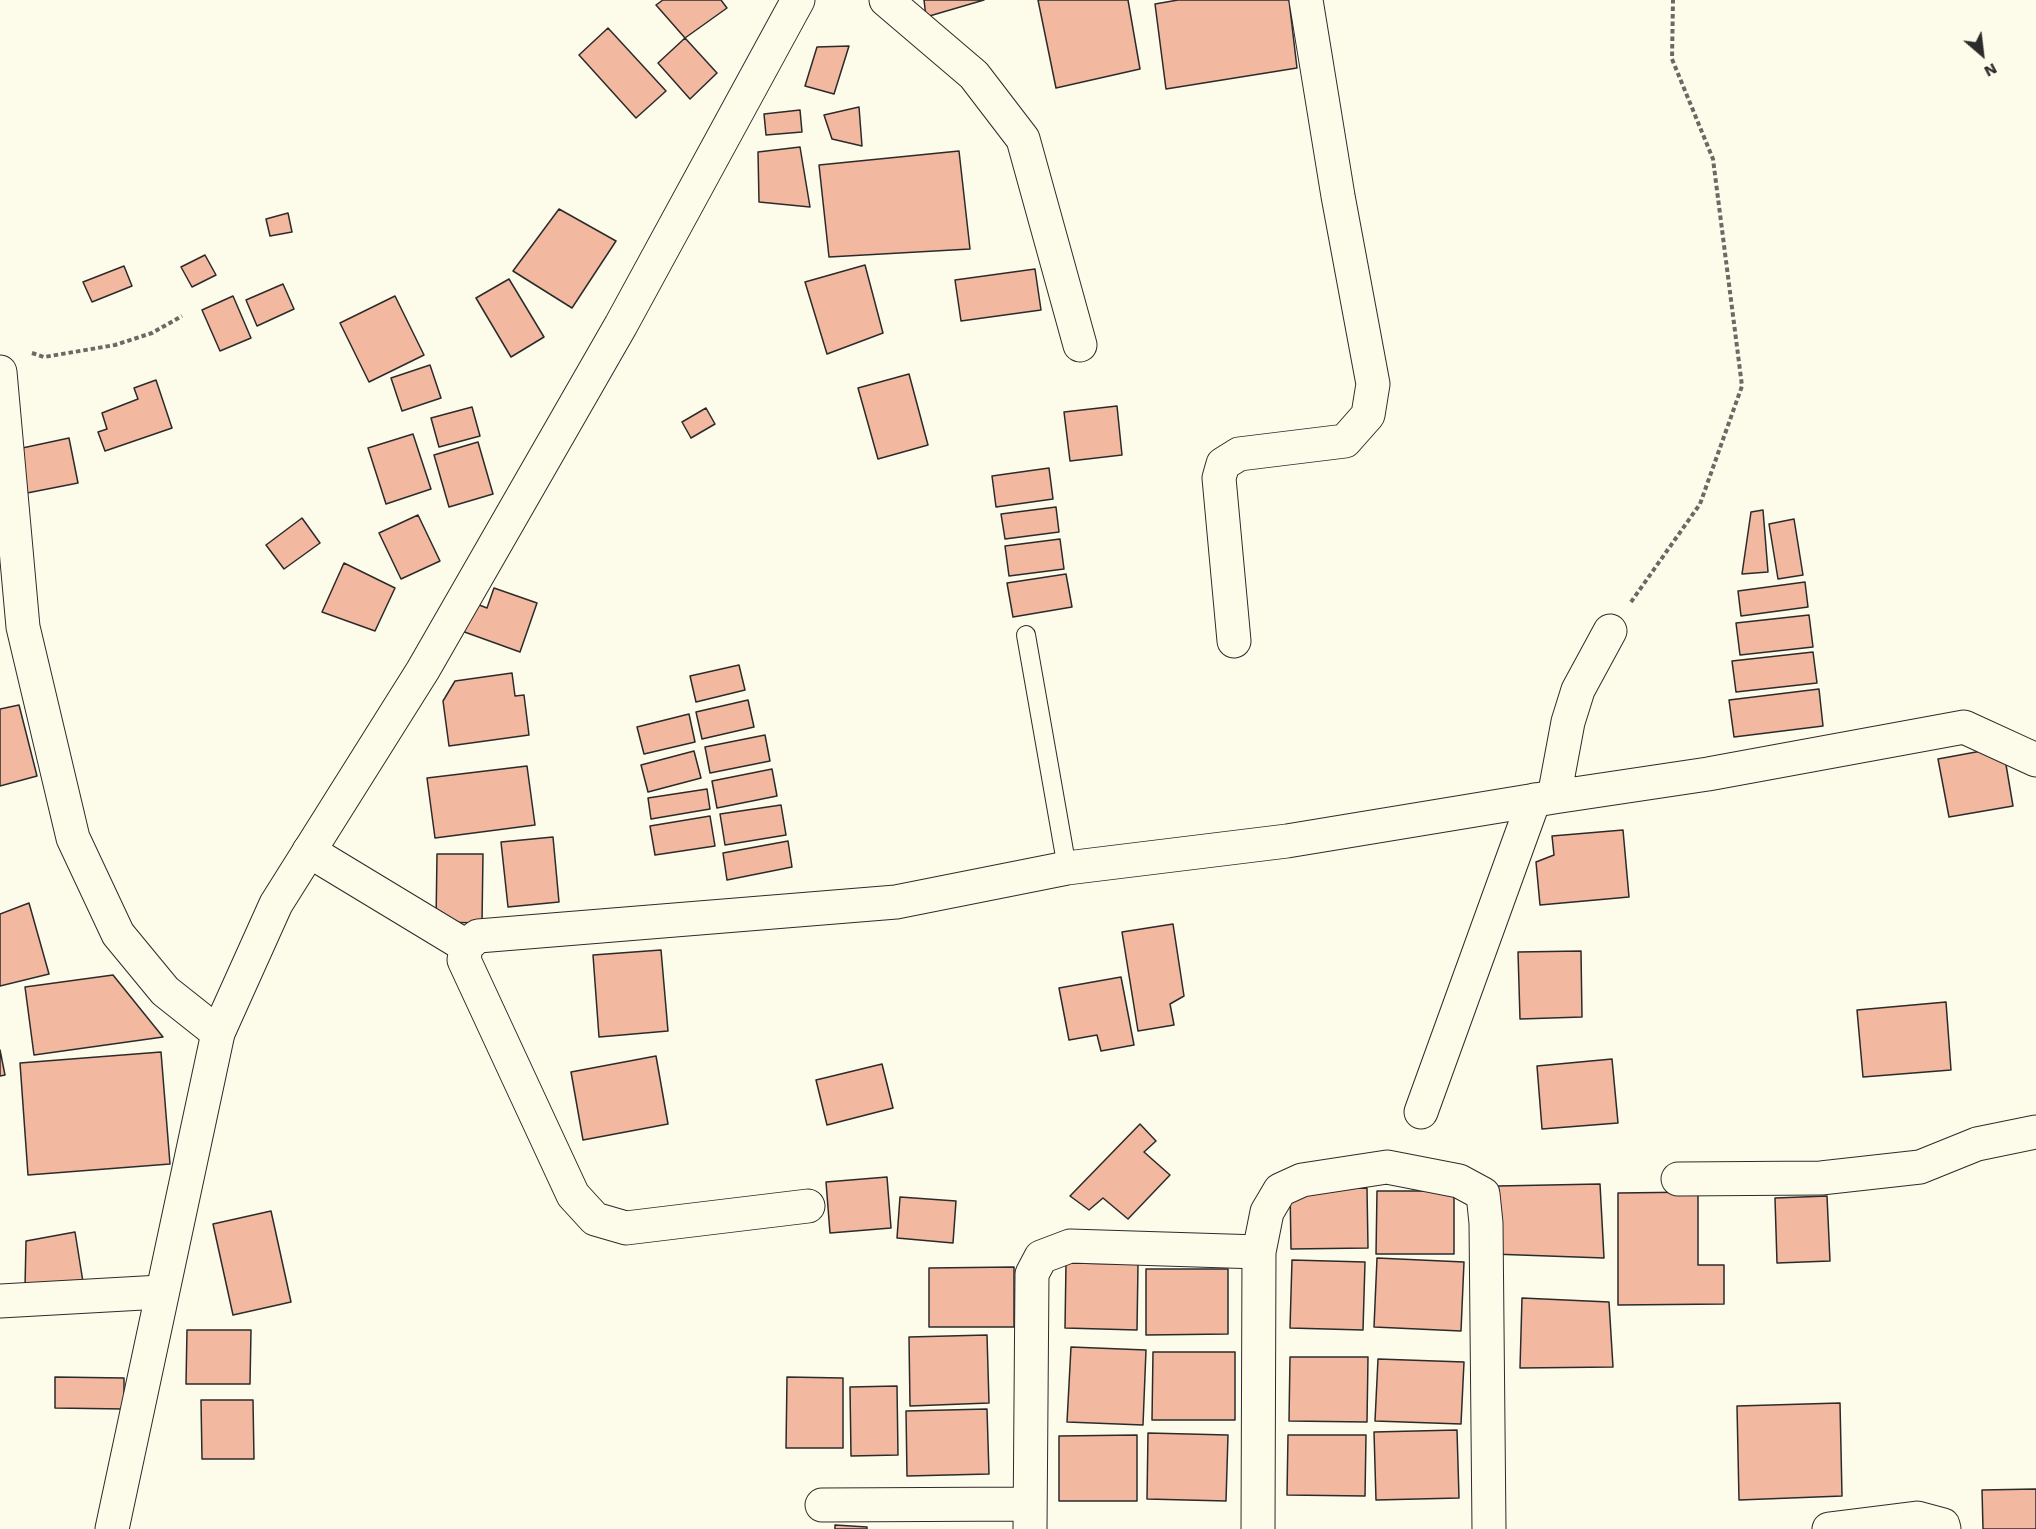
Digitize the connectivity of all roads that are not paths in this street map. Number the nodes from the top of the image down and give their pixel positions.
1 (798, 0) edge
2 (886, 0) edge
3 (1306, 0) edge
4 (1080, 345) dead end
5 (11, 361) edge
6 (1610, 631) road end
7 (1026, 635) dead end
8 (1234, 641) dead end
9 (2036, 760) edge
10 (1544, 799) junction
11 (309, 851) junction
12 (1067, 868) junction
13 (466, 946) junction
14 (218, 1033) junction
15 (1421, 1112) dead end
16 (2036, 1132) edge
17 (1678, 1179) dead end
18 (808, 1206) dead end
19 (1259, 1252) junction
20 (161, 1292) junction
21 (0, 1301) edge
22 (822, 1505) dead end
23 (1029, 1516) edge
24 (112, 1529) edge
25 (1258, 1529) edge
26 (1489, 1529) edge
27 (1829, 1529) edge
28 (1944, 1529) edge

1 - 11 street
2 - 4 street
3 - 8 street
5 - 14 street
6 - 10 street
7 - 12 lane
9 - 10 street
10 - 12 street
10 - 15 street
11 - 13 street
11 - 14 street
12 - 13 street
13 - 18 street
14 - 20 street
16 - 17 street
19 - 23 street
19 - 25 street
19 - 26 street
20 - 21 street
20 - 24 street
22 - 23 street
27 - 28 street

